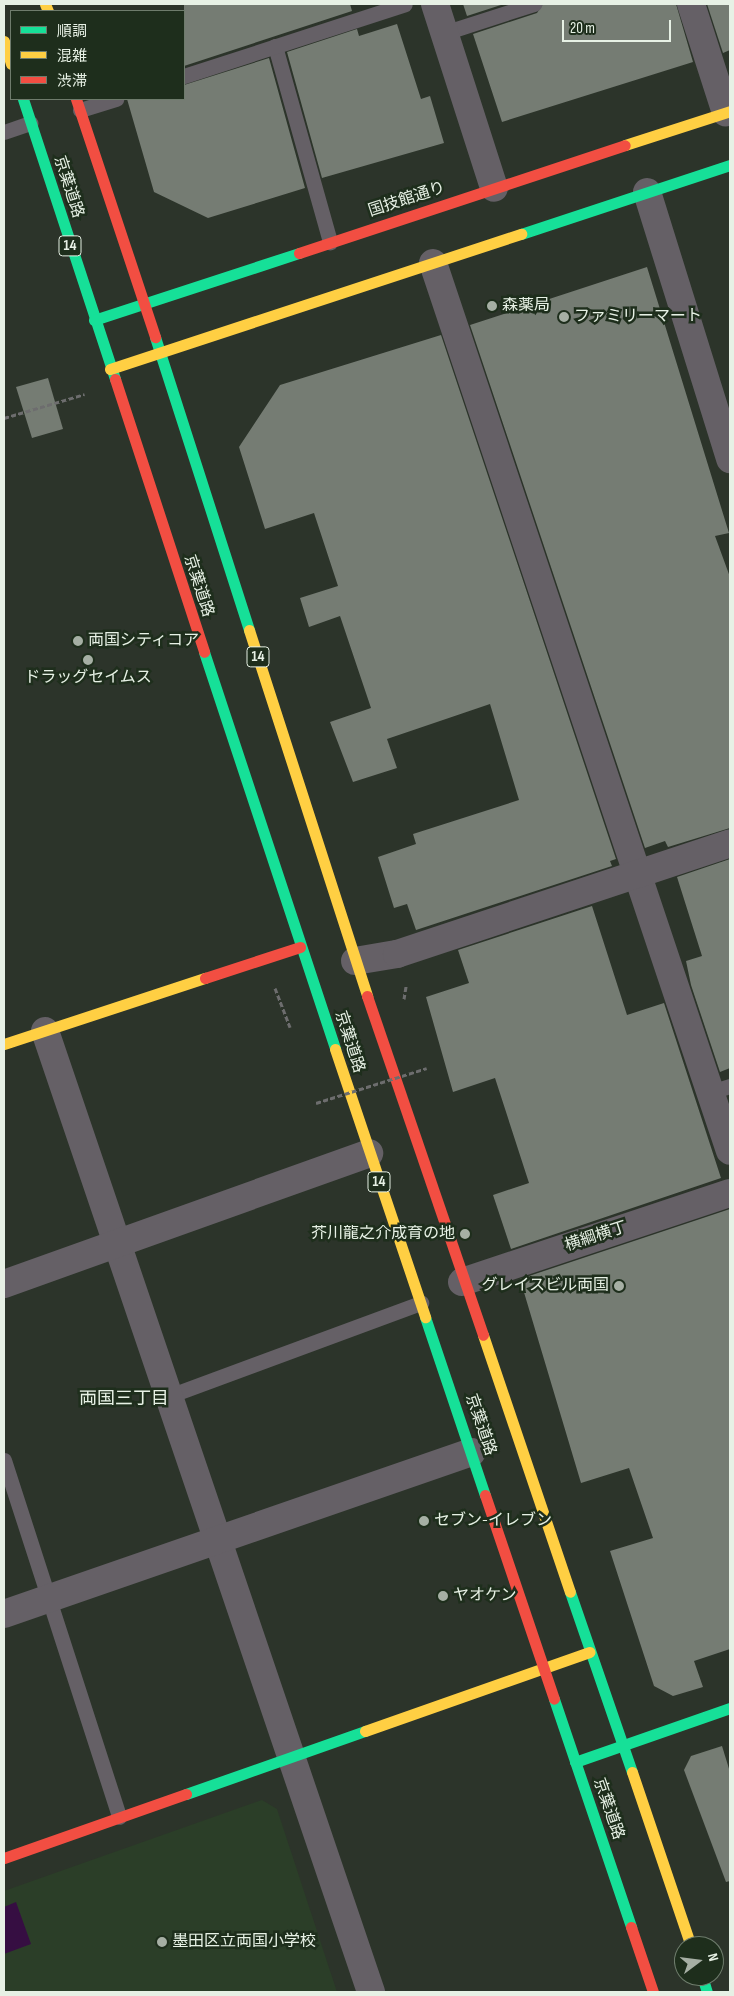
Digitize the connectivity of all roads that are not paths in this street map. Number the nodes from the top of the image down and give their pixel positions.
1 (405, 4) edge
2 (434, 4) edge
3 (534, 4) edge
4 (691, 4) edge
5 (444, 33) junction
6 (4, 41) edge
7 (276, 46) junction
8 (10, 61) edge
9 (185, 76) edge
10 (23, 100) edge
11 (108, 100) edge
12 (78, 104) edge
13 (728, 112) edge
14 (30, 123) junction
15 (4, 132) edge
16 (730, 165) edge
17 (494, 188) junction
18 (647, 192) junction
19 (330, 242) junction
20 (433, 263) junction
21 (144, 303) junction
22 (94, 320) junction
23 (160, 353) junction
24 (110, 370) junction
25 (730, 459) edge
26 (730, 842) edge
27 (637, 874) junction
28 (300, 947) junction
29 (354, 961) junction
30 (45, 1031) junction
31 (4, 1044) edge
32 (720, 1089) edge
33 (730, 1151) edge
34 (369, 1153) junction
35 (730, 1193) edge
36 (117, 1244) junction
37 (462, 1282) junction
38 (4, 1284) edge
39 (421, 1303) junction
40 (169, 1396) junction
41 (472, 1452) junction
42 (4, 1460) edge
43 (217, 1540) junction
44 (49, 1598) junction
45 (4, 1614) edge
46 (589, 1652) junction
47 (543, 1668) junction
48 (730, 1708) edge
49 (621, 1746) junction
50 (291, 1757) junction
51 (575, 1762) junction
52 (119, 1817) junction
53 (4, 1858) edge
54 (688, 1936) edge
55 (370, 1992) edge
56 (653, 1992) edge

1 - 7 lane
2 - 5 street
3 - 5 lane
4 - 13 street
5 - 17 street
6 - 8 main road
7 - 9 lane
7 - 19 lane
10 - 14 main road, 京葉道路 / 14
11 - 12 lane
12 - 21 main road, 京葉道路 / 14
13 - 17 main road, 国技館通り
14 - 15 lane
14 - 22 main road, 京葉道路 / 14
16 - 18 main road
17 - 19 main road, 国技館通り
18 - 20 main road
18 - 25 street
19 - 21 main road, 国技館通り
20 - 23 main road
20 - 27 street
21 - 22 main road, 国技館通り
21 - 23 main road, 京葉道路 / 14
22 - 24 main road, 京葉道路 / 14
23 - 24 main road
23 - 29 main road, 京葉道路 / 14
24 - 28 main road, 京葉道路 / 14
26 - 27 street
27 - 29 street
27 - 32 street
28 - 30 main road
28 - 34 main road, 京葉道路 / 14
29 - 37 main road, 京葉道路 / 14
30 - 31 main road
30 - 36 street
32 - 33 street
34 - 36 street
34 - 39 main road, 京葉道路 / 14
35 - 37 street, 横綱横丁
36 - 38 street
36 - 40 street
37 - 46 main road, 京葉道路 / 14
39 - 40 lane
39 - 41 main road, 京葉道路 / 14
40 - 43 street
41 - 43 street
41 - 47 main road, 京葉道路 / 14
42 - 44 lane
43 - 44 street
43 - 50 street
44 - 45 street
44 - 52 lane
46 - 47 main road
46 - 49 main road, 京葉道路 / 14
47 - 50 main road
47 - 51 main road, 京葉道路 / 14
48 - 49 main road
49 - 51 main road
49 - 54 main road, 京葉道路 / 14
50 - 52 main road
50 - 55 street
51 - 56 main road, 京葉道路 / 14
52 - 53 main road

